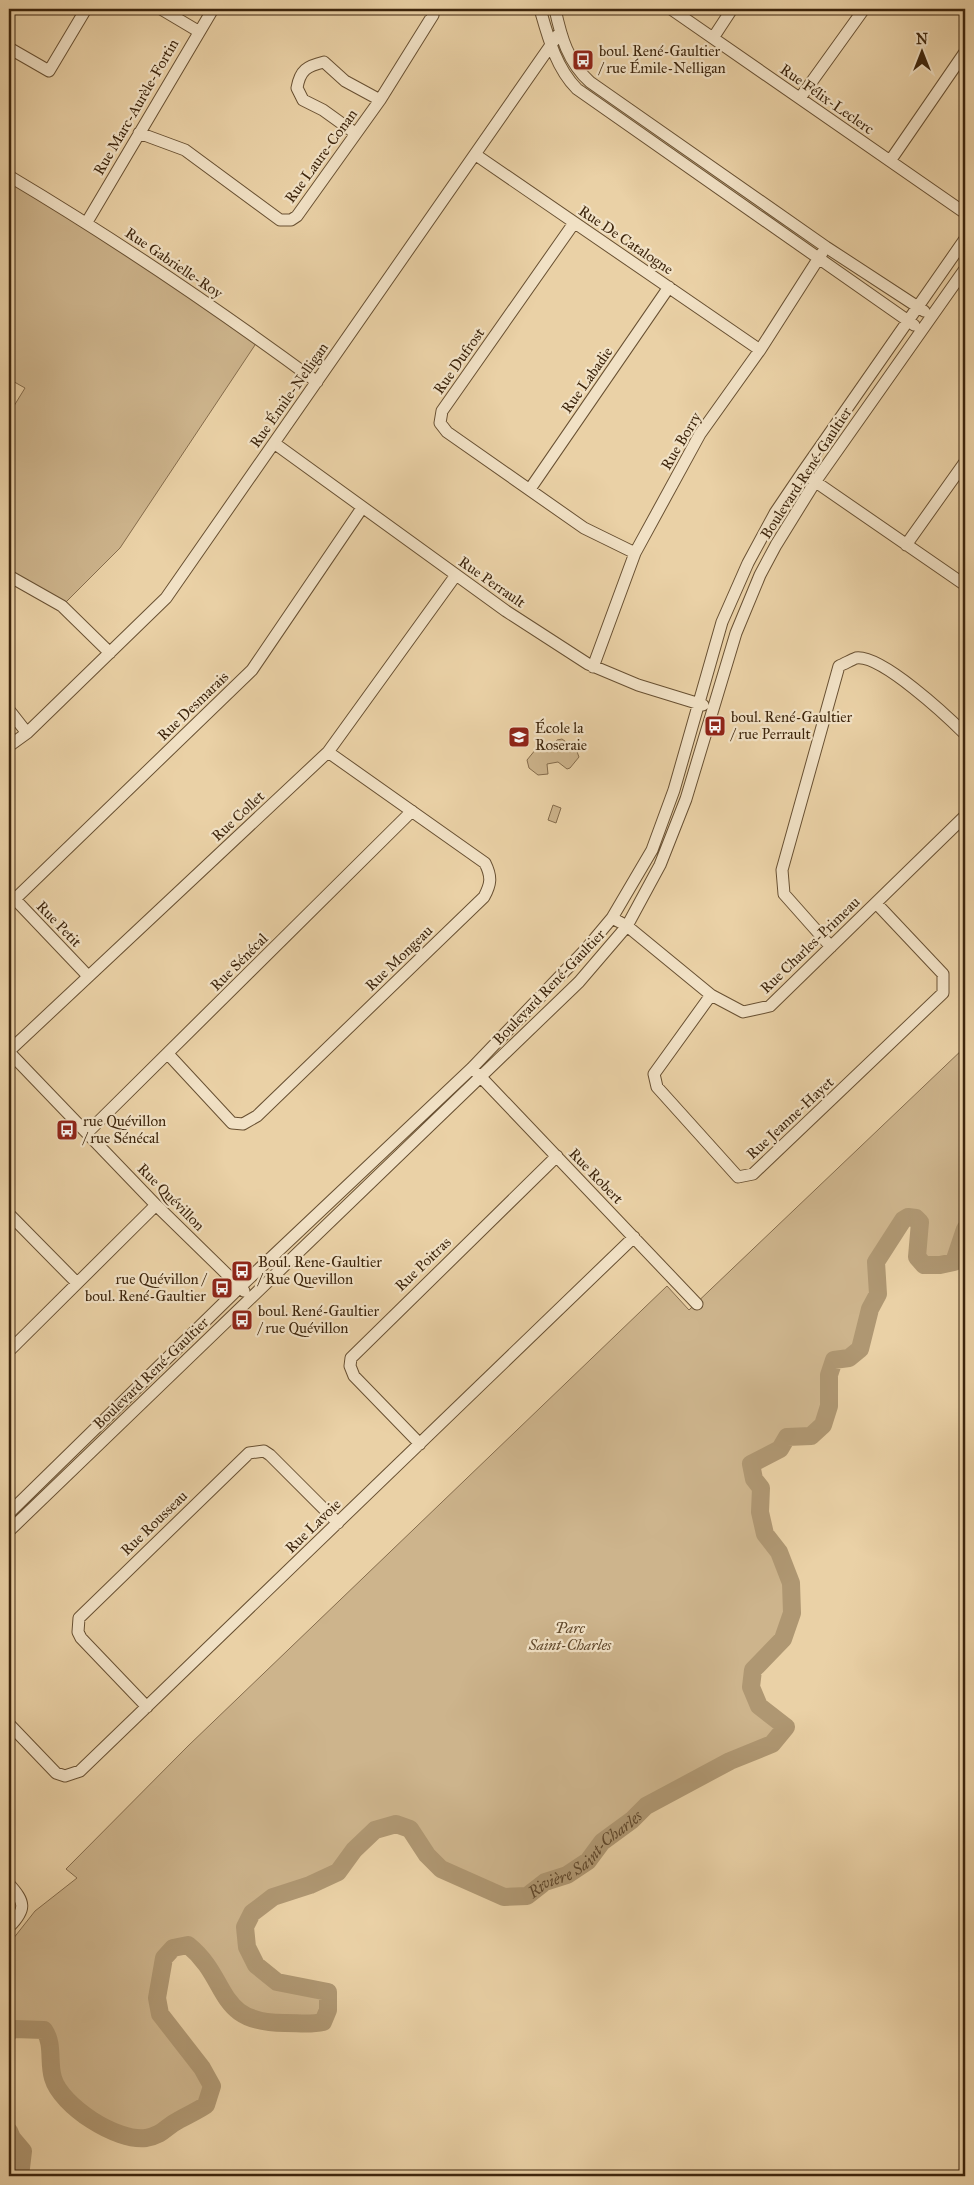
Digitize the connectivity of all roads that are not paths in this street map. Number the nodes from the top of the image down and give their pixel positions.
1 (86, 9) edge
2 (161, 9) edge
3 (213, 9) edge
4 (429, 9) edge
5 (540, 9) edge
6 (555, 9) edge
7 (671, 9) edge
8 (732, 9) edge
9 (864, 9) edge
10 (198, 31) junction
11 (560, 32) junction
12 (713, 38) junction
13 (551, 44) junction
14 (9, 48) edge
15 (965, 52) edge
16 (800, 98) junction
17 (380, 100) junction
18 (139, 133) junction
19 (355, 133) junction
20 (476, 155) junction
21 (890, 161) junction
22 (9, 176) edge
23 (965, 213) edge
24 (87, 222) junction
25 (574, 223) junction
26 (965, 239) edge
27 (826, 247) junction
28 (819, 258) junction
29 (965, 269) edge
30 (669, 287) junction
31 (919, 308) junction
32 (932, 317) junction
33 (909, 322) junction
34 (921, 331) junction
35 (760, 350) junction
36 (317, 382) junction
37 (274, 443) junction
38 (965, 462) edge
39 (802, 473) junction
40 (815, 482) junction
41 (530, 489) junction
42 (362, 508) junction
43 (906, 545) junction
44 (635, 552) junction
45 (456, 575) junction
46 (9, 576) edge
47 (965, 585) edge
48 (110, 653) junction
49 (593, 667) junction
50 (697, 703) junction
51 (713, 708) junction
52 (9, 710) edge
53 (27, 733) junction
54 (965, 734) edge
55 (9, 746) edge
56 (328, 752) junction
57 (412, 811) junction
58 (961, 820) edge
59 (965, 834) edge
60 (12, 896) edge
61 (876, 903) junction
62 (612, 918) junction
63 (627, 926) junction
64 (831, 947) junction
65 (88, 976) junction
66 (711, 995) junction
67 (9, 1051) edge
68 (168, 1054) junction
69 (472, 1068) junction
70 (480, 1077) junction
71 (87, 1133) junction
72 (556, 1156) junction
73 (156, 1205) junction
74 (9, 1214) edge
75 (634, 1238) junction
76 (77, 1283) junction
77 (240, 1287) junction
78 (250, 1298) junction
79 (697, 1304) dead end
80 (9, 1351) edge
81 (420, 1444) junction
82 (9, 1513) edge
83 (338, 1523) junction
84 (9, 1531) edge
85 (147, 1707) junction
86 (9, 1724) edge
87 (9, 1884) edge
88 (9, 1926) edge

1 - 14 street
2 - 10 street
3 - 10 street, Rue Marc-Aurèle-Fortin
4 - 17 street, Rue Laure-Conan
5 - 13 street
6 - 11 street
7 - 12 street, Rue Félix-Leclerc
8 - 12 street
9 - 16 street
10 - 18 street, Rue Marc-Aurèle-Fortin
11 - 13 street, Rue Émile-Nelligan
11 - 27 street
12 - 16 street, Rue Félix-Leclerc
13 - 20 street, Rue Émile-Nelligan
13 - 28 street
15 - 21 street
16 - 21 street, Rue Félix-Leclerc
17 - 19 street, Rue Laure-Conan
17 - 19 street
18 - 19 street, Rue Laure-Conan
18 - 24 street, Rue Marc-Aurèle-Fortin
20 - 25 street, Rue De Catalogne
20 - 36 street, Rue Émile-Nelligan
21 - 23 street, Rue Félix-Leclerc
22 - 24 street, Rue Gabrielle-Roy
24 - 36 street, Rue Gabrielle-Roy
25 - 30 street, Rue De Catalogne
25 - 41 street, Rue Dufrost
26 - 31 street, Boulevard René-Gaultier
27 - 28 street, Rue Borry
27 - 31 street
28 - 33 street
28 - 35 street, Rue Borry
29 - 32 street, Boulevard René-Gaultier
30 - 35 street, Rue De Catalogne
30 - 41 street, Rue Labadie
31 - 32 street
31 - 33 street, Boulevard René-Gaultier
32 - 34 street, Boulevard René-Gaultier
33 - 34 street
33 - 39 street, Boulevard René-Gaultier
34 - 40 street, Boulevard René-Gaultier
35 - 44 street, Rue Borry
36 - 37 street, Rue Émile-Nelligan
37 - 42 street, Rue Perrault
37 - 48 street, Rue Émile-Nelligan
38 - 43 street
39 - 40 street
39 - 50 street, Boulevard René-Gaultier
40 - 43 street
40 - 51 street, Boulevard René-Gaultier
41 - 44 street, Rue Dufrost
42 - 45 street, Rue Perrault
42 - 60 street, Rue Desmarais
43 - 47 street
44 - 49 street, Rue Borry
45 - 49 street, Rue Perrault
45 - 56 street, Rue Collet
46 - 48 street
48 - 53 street, Rue Émile-Nelligan
49 - 50 street, Rue Perrault
50 - 51 street, Rue Perrault
50 - 62 street, Boulevard René-Gaultier
51 - 63 street, Boulevard René-Gaultier
52 - 53 street
53 - 55 street, Rue Émile-Nelligan
54 - 64 street
56 - 57 street, Rue Mongeau
56 - 65 street, Rue Collet
57 - 68 street, Rue Sénécal
57 - 68 street, Rue Mongeau
58 - 59 street
58 - 61 street, Rue Charles-Primeau
60 - 65 street, Rue Petit
61 - 64 street, Rue Charles-Primeau
61 - 66 street, Rue Jeanne-Hayet
62 - 63 street, Rue Charles-Primeau
62 - 69 street, Boulevard René-Gaultier
63 - 66 street, Rue Charles-Primeau
63 - 70 street, Boulevard René-Gaultier
64 - 66 street, Rue Charles-Primeau
65 - 67 street, Rue Collet
67 - 71 street, Rue Quévillon
68 - 71 street, Rue Sénécal
69 - 70 street, Rue Robert
69 - 77 street, Boulevard René-Gaultier
70 - 72 street, Rue Robert
70 - 78 street, Boulevard René-Gaultier
71 - 73 street, Rue Quévillon
72 - 75 street, Rue Robert
72 - 81 street, Rue Poitras
73 - 76 street
73 - 77 street, Rue Quévillon
74 - 76 street
75 - 79 street, Rue Robert
75 - 81 street, Rue Lavoie
76 - 80 street
77 - 78 street, Rue Quévillon
77 - 82 street, Boulevard René-Gaultier
78 - 84 street, Boulevard René-Gaultier
81 - 83 street, Rue Lavoie
83 - 85 street, Rue Lavoie
83 - 85 street, Rue Rousseau
85 - 86 street, Rue Lavoie
87 - 88 street

